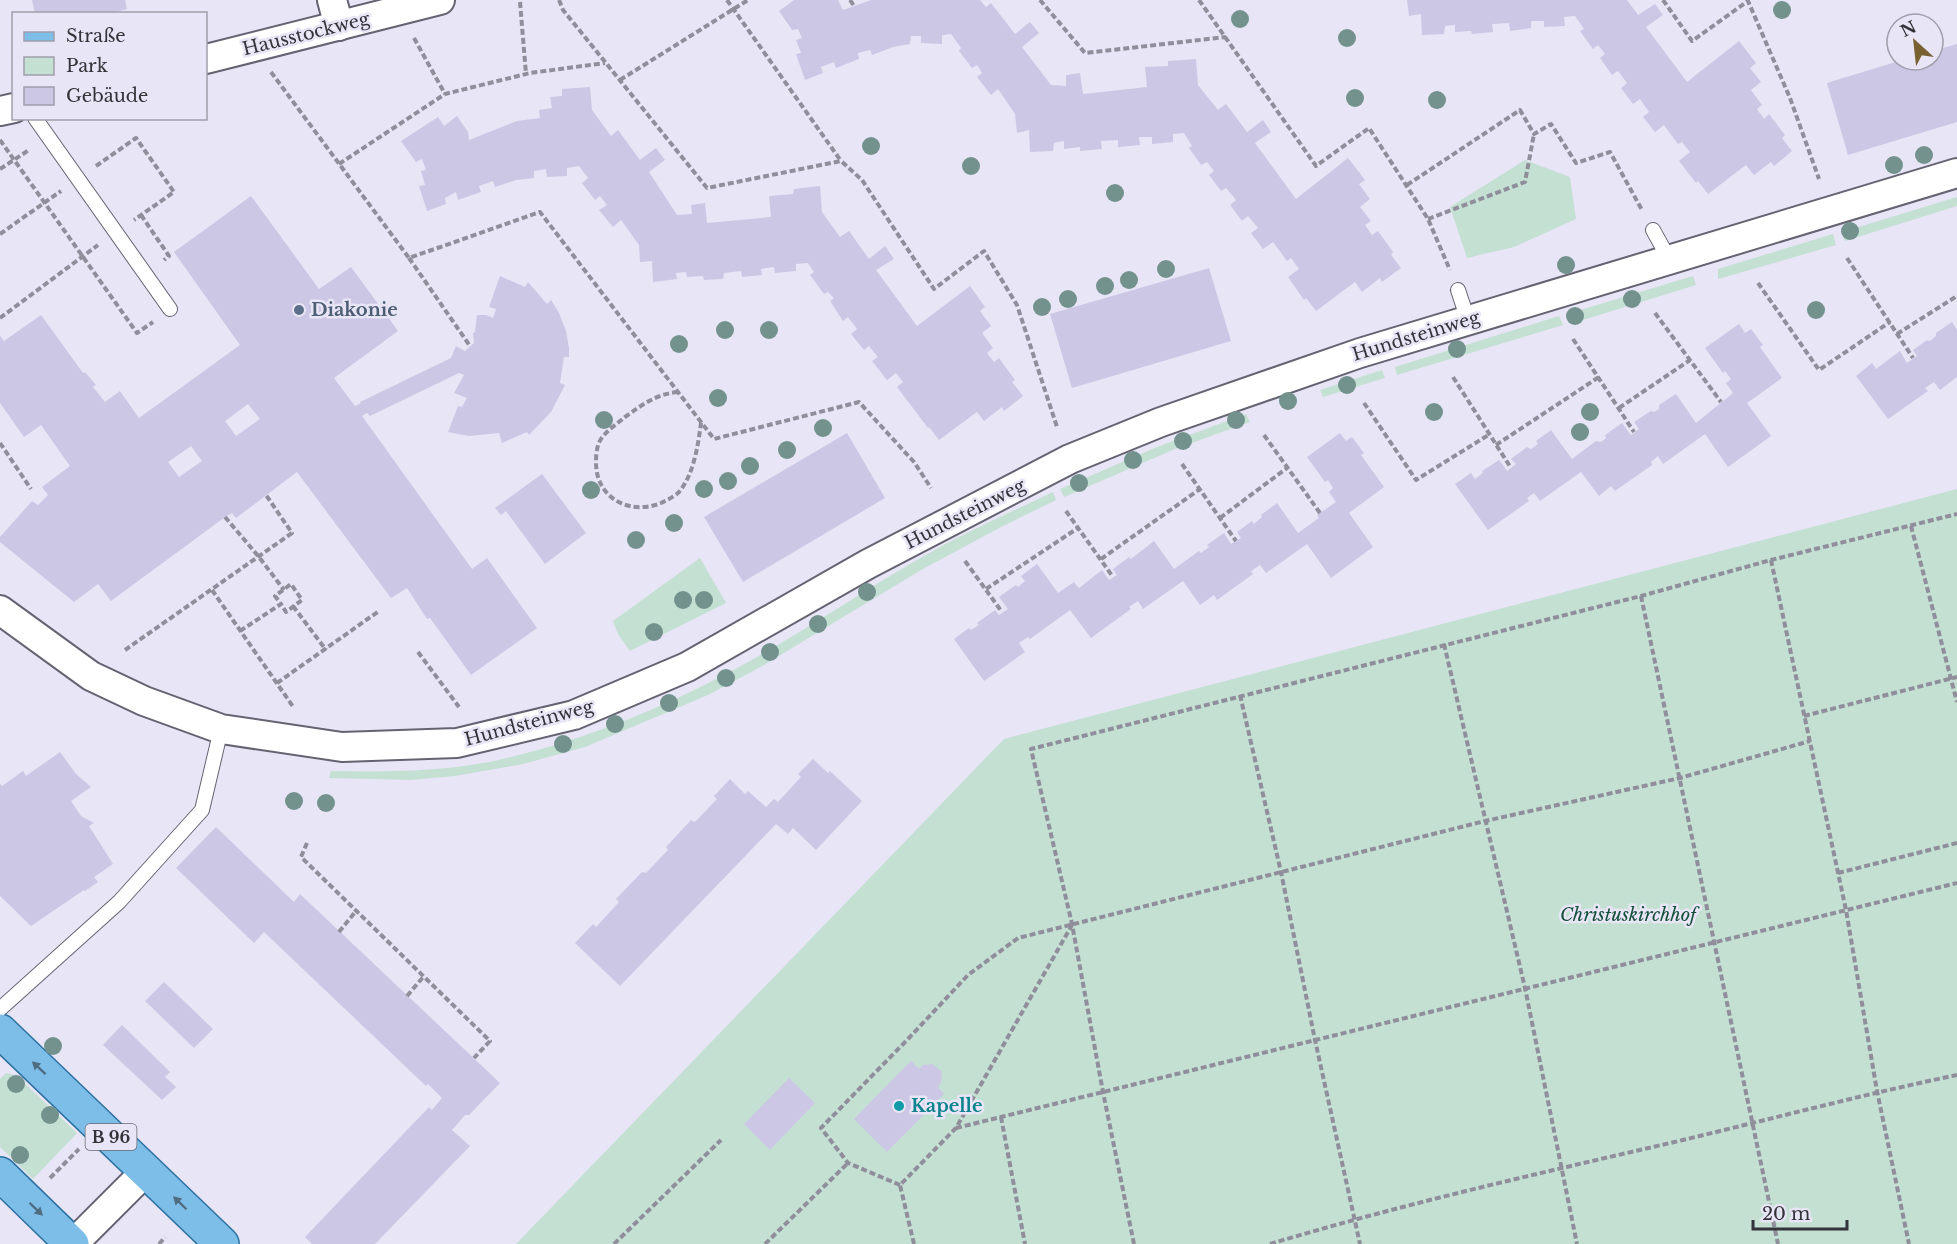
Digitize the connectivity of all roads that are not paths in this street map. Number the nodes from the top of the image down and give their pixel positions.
1 (441, 0) edge
2 (335, 13) edge
3 (207, 60) edge
4 (36, 120) edge
5 (1957, 173) edge
6 (1653, 230) road end
7 (1669, 259) junction
8 (1458, 290) road end
9 (170, 309) road end
10 (1468, 320) junction
11 (0, 610) edge
12 (221, 729) junction
13 (0, 1009) edge
14 (3, 1040) edge
15 (146, 1171) junction
16 (0, 1174) edge
17 (73, 1244) edge
18 (222, 1244) edge

1 - 2 street, Hausstockweg
2 - 3 street, Hausstockweg
4 - 9 lane
5 - 7 street, Hundsteinweg
6 - 7 lane
7 - 10 street, Hundsteinweg
8 - 10 lane
10 - 12 street, Hundsteinweg
11 - 12 street, Hundsteinweg
12 - 13 lane
15 -> 14 main road, B 96
15 - 17 street
18 -> 15 main road, B 96
16 -> 17 main road

